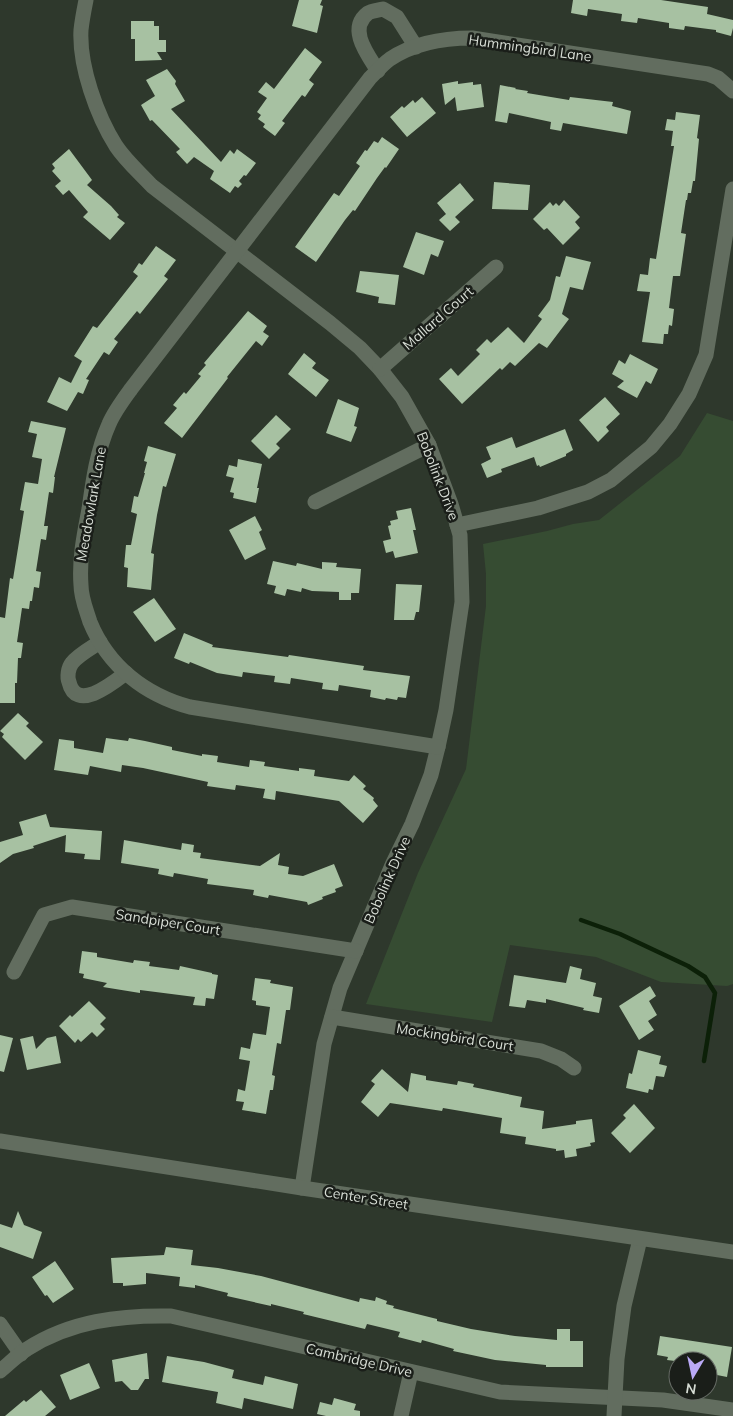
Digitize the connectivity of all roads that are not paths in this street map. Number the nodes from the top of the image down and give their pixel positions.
1 (86, 0) edge
2 (416, 47) junction
3 (378, 70) junction
4 (733, 91) edge
5 (733, 189) edge
6 (236, 250) junction
7 (496, 267) dead end
8 (380, 368) junction
9 (429, 445) junction
10 (315, 502) dead end
11 (457, 525) junction
12 (100, 642) junction
13 (126, 673) junction
14 (438, 746) junction
15 (356, 950) junction
16 (14, 972) dead end
17 (332, 1017) junction
18 (574, 1068) dead end
19 (0, 1141) edge
20 (302, 1188) junction
21 (640, 1239) junction
22 (733, 1252) edge
23 (0, 1324) edge
24 (21, 1354) junction
25 (0, 1371) edge
26 (411, 1372) junction
27 (615, 1398) junction
28 (733, 1410) edge
29 (401, 1416) edge
30 (614, 1416) edge

1 - 6 street, Bobolink Drive
2 - 3 street, Hummingbird Lane
2 - 3 street
2 - 4 street, Hummingbird Lane
3 - 6 street, Hummingbird Lane
5 - 11 street
6 - 8 street, Bobolink Drive
6 - 12 street, Meadowlark Lane
7 - 8 street, Mallard Court
8 - 9 street, Bobolink Drive
9 - 10 street
9 - 11 street, Bobolink Drive
11 - 14 street, Bobolink Drive
12 - 13 street, Meadowlark Lane
12 - 13 street
13 - 14 street, Meadowlark Lane
14 - 15 street, Bobolink Drive
15 - 16 street, Sandpiper Court
15 - 17 street, Bobolink Drive
17 - 18 street, Mockingbird Court
17 - 20 street, Bobolink Drive
19 - 20 street, Center Street
20 - 21 street, Center Street
21 - 22 street, Center Street
21 - 27 street
23 - 24 street
24 - 25 street, Cambridge Drive
24 - 26 street, Cambridge Drive
26 - 27 street, Cambridge Drive
26 - 29 street
27 - 28 street, Cambridge Drive
27 - 30 street

